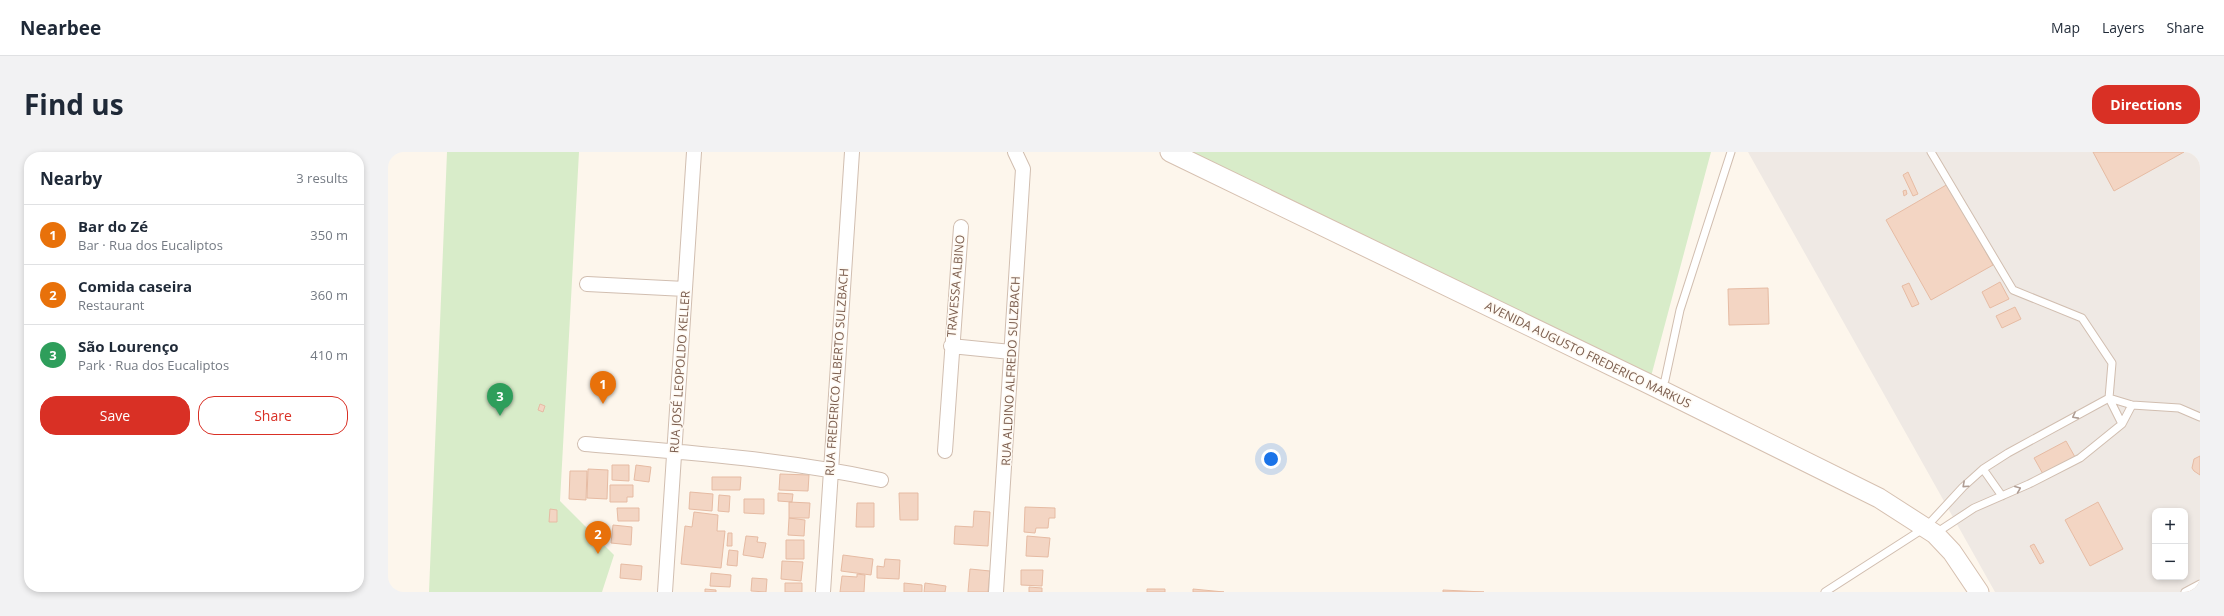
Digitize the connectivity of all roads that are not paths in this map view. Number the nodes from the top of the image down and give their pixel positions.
1 (694, 152) edge
2 (852, 152) edge
3 (1015, 152) edge
4 (1170, 152) edge
5 (1731, 152) edge
6 (1932, 152) edge
7 (961, 227) dead end
8 (587, 284) dead end
9 (686, 289) junction
10 (951, 346) junction
11 (1011, 352) junction
12 (1660, 389) junction
13 (2109, 398) junction
14 (2132, 405) junction
15 (2200, 417) edge
16 (2122, 424) junction
17 (585, 444) dead end
18 (674, 451) junction
19 (944, 451) dead end
20 (830, 469) junction
21 (1983, 469) junction
22 (881, 480) dead end
23 (2002, 496) junction
24 (1930, 530) junction
25 (2200, 584) edge
26 (665, 592) edge
27 (823, 592) edge
28 (996, 592) edge
29 (1825, 592) edge
30 (1979, 592) edge
31 (2186, 592) edge

1 - 9 street, RUA JOSÉ LEOPOLDO KELLER
2 - 20 street, RUA FREDERICO ALBERTO SULZBACH
3 - 11 street, RUA ALDINO ALFREDO SULZBACH
4 - 12 street, AVENIDA AUGUSTO FREDERICO MARKUS
5 - 12 lane
6 - 13 lane
7 - 10 street, TRAVESSA ALBINO
8 - 9 street
9 - 18 street, RUA JOSÉ LEOPOLDO KELLER
10 - 11 street, TRAVESSA ALBINO
10 - 19 street, TRAVESSA ALBINO
11 - 28 street, RUA ALDINO ALFREDO SULZBACH
12 - 24 street, AVENIDA AUGUSTO FREDERICO MARKUS
13 - 14 lane
13 - 16 lane
13 -> 21 lane
14 - 15 lane
14 - 16 lane
23 -> 16 lane
17 - 18 street
18 - 20 street
18 - 26 street, RUA JOSÉ LEOPOLDO KELLER
20 - 22 street
20 - 27 street, RUA FREDERICO ALBERTO SULZBACH
21 - 23 lane
21 -> 24 lane
23 - 24 lane
24 - 29 lane
24 - 30 street, AVENIDA AUGUSTO FREDERICO MARKUS
25 - 31 lane

